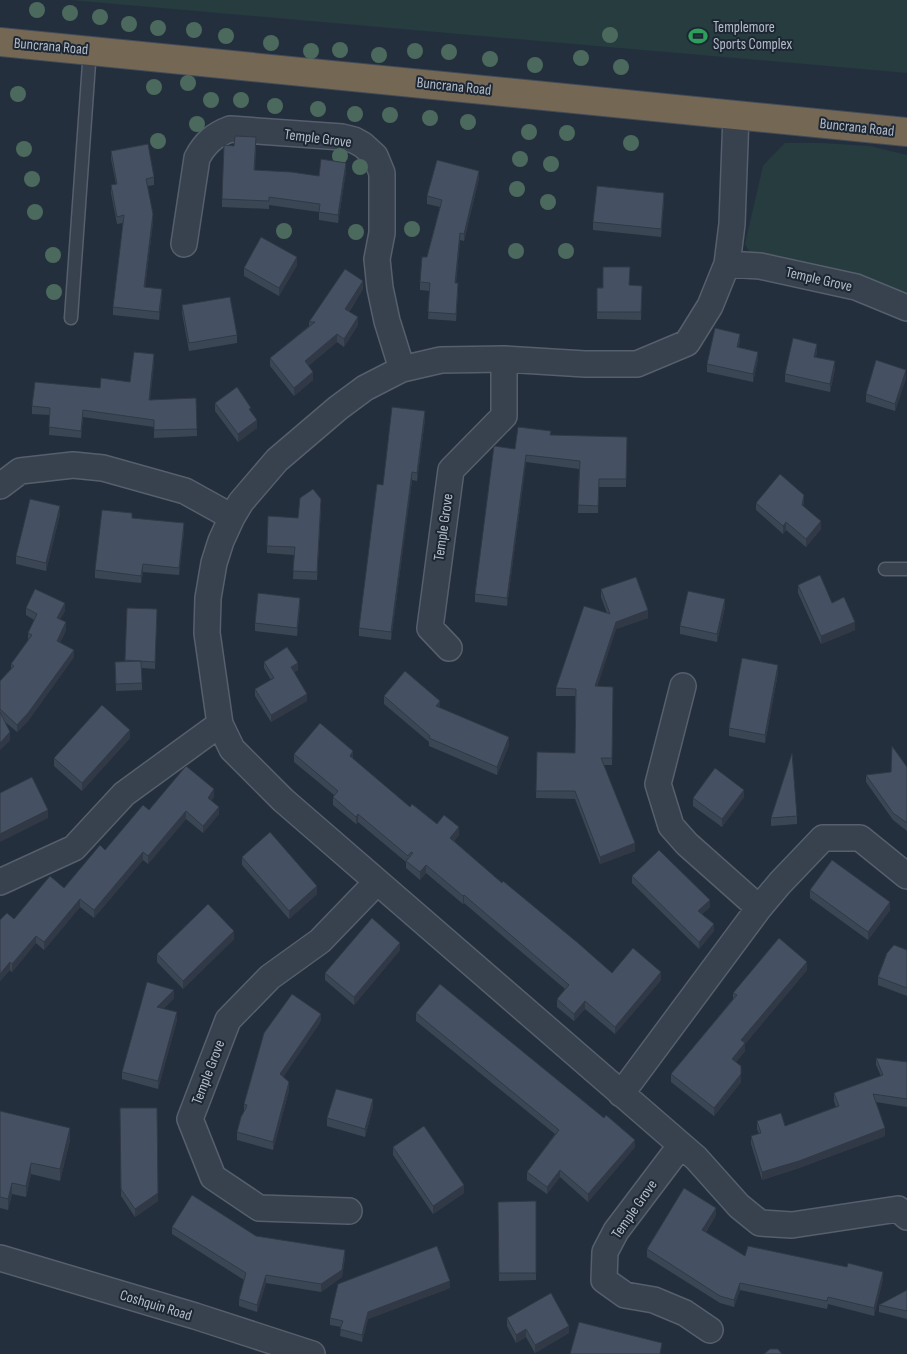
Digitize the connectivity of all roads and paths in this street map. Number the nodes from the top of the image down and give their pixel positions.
1 (0, 42) edge
2 (90, 50) junction
3 (736, 114) junction
4 (907, 132) edge
5 (184, 244) dead end
6 (727, 264) junction
7 (907, 308) edge
8 (71, 318) dead end
9 (504, 359) junction
10 (402, 370) junction
11 (0, 486) edge
12 (232, 517) junction
13 (885, 569) dead end
14 (907, 569) edge
15 (449, 648) dead end
16 (683, 686) dead end
17 (220, 724) junction
18 (907, 876) edge
19 (0, 882) edge
20 (376, 882) junction
21 (759, 908) junction
22 (621, 1094) junction
23 (680, 1145) junction
24 (349, 1211) dead end
25 (907, 1216) edge
26 (0, 1258) edge
27 (710, 1330) dead end
28 (312, 1354) edge

1 - 2 highway, Buncrana Road
2 - 3 highway, Buncrana Road
2 - 8 lane
3 - 4 highway, Buncrana Road
3 - 6 street
5 - 10 street, Temple Grove
6 - 7 street, Temple Grove
6 - 9 street
9 - 10 street
9 - 15 street, Temple Grove
10 - 12 street
11 - 12 street
12 - 17 street
13 - 14 lane
16 - 21 street
17 - 19 street
17 - 20 street
18 - 21 street
20 - 22 street
20 - 24 street, Temple Grove
21 - 22 street
22 - 23 street
23 - 25 street
23 - 27 street, Temple Grove
26 - 28 street, Coshquin Road

